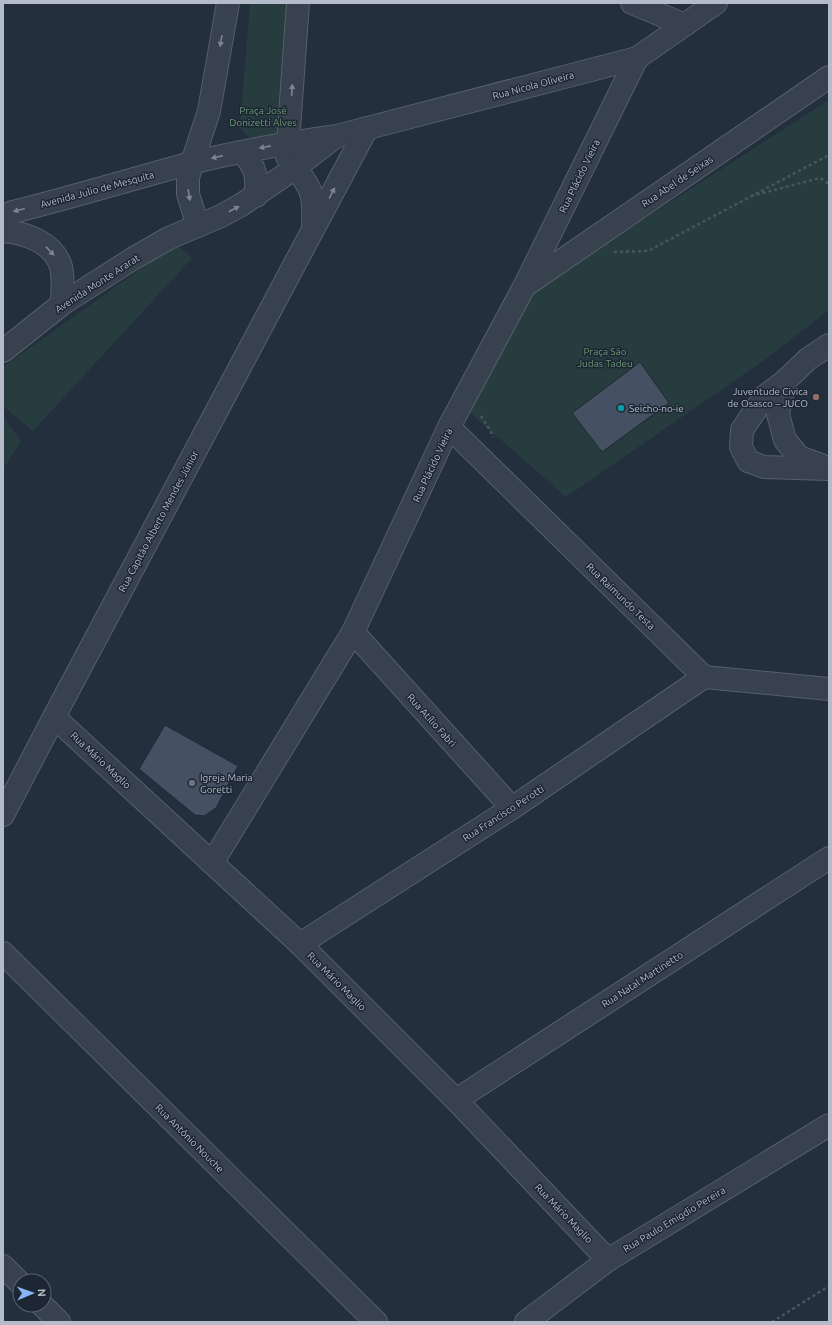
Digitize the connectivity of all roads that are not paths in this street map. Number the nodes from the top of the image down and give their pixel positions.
1 (228, 3) edge
2 (298, 3) edge
3 (632, 3) edge
4 (716, 3) edge
5 (685, 25) junction
6 (637, 58) junction
7 (829, 77) edge
8 (367, 128) junction
9 (337, 136) junction
10 (288, 143) junction
11 (242, 152) junction
12 (192, 163) junction
13 (290, 171) junction
14 (256, 196) junction
15 (3, 216) edge
16 (198, 226) junction
17 (313, 227) junction
18 (3, 231) edge
19 (525, 286) junction
20 (62, 304) junction
21 (829, 345) edge
22 (3, 351) edge
23 (785, 381) junction
24 (449, 427) junction
25 (829, 468) edge
26 (353, 632) junction
27 (704, 677) junction
28 (829, 689) edge
29 (54, 717) junction
30 (512, 808) junction
31 (3, 815) edge
32 (829, 858) edge
33 (212, 863) junction
34 (300, 944) junction
35 (3, 954) edge
36 (456, 1100) junction
37 (829, 1125) edge
38 (608, 1260) junction
39 (3, 1266) edge
40 (12, 1275) edge
41 (50, 1313) edge
42 (59, 1322) edge
43 (376, 1322) edge
44 (526, 1322) edge

1 -> 12 street
10 -> 2 street
3 - 5 street
4 - 5 street, Rua Nicola Oliveira
5 - 6 street, Rua Nicola Oliveira
6 - 8 street, Rua Nicola Oliveira
6 - 19 street, Rua Plácido Vieira
7 - 19 street, Rua Abel de Seixas
8 - 9 street, Rua Nicola Oliveira
17 -> 8 street, Rua Capitão Alberto Mendes Júnior
9 - 10 street, Rua Nicola Oliveira
9 - 13 street, Rua Nicola Oliveira
10 -> 11 street, Rua Nicola Oliveira
10 - 13 street
11 -> 12 street, Rua Nicola Oliveira
11 - 14 street
12 -> 15 street, Avenida Julio de Mesquita
12 -> 16 street
13 - 14 street, Rua Nicola Oliveira
13 - 17 street, Rua Capitão Alberto Mendes Júnior
16 -> 14 street, Rua Nicola Oliveira
16 - 20 street, Avenida Monte Ararat
17 - 29 street, Rua Capitão Alberto Mendes Júnior
18 -> 20 street
19 - 24 street, Rua Plácido Vieira
20 - 22 street, Avenida Monte Ararat
21 - 23 street
23 - 25 street
23 - 25 street
24 - 26 street, Rua Plácido Vieira
24 - 27 street, Rua Raimundo Testa
26 - 30 street, Rua Atílio Fabri
26 - 33 street, Rua Plácido Vieira
27 - 28 street
27 - 30 street, Rua Francisco Perotti
29 - 31 street, Rua Capitão Alberto Mendes Júnior
29 - 33 street, Rua Mário Maglio
30 - 34 street, Rua Francisco Perotti
32 - 36 street, Rua Natal Martinetto
33 - 34 street, Rua Mário Maglio
34 - 36 street, Rua Mário Maglio
35 - 43 street, Rua Antônio Nouche
36 - 38 street, Rua Mário Maglio
37 - 38 street, Rua Paulo Emigdio Pereira
38 - 44 street, Rua Paulo Emigdio Pereira
39 - 40 street
41 - 42 street

